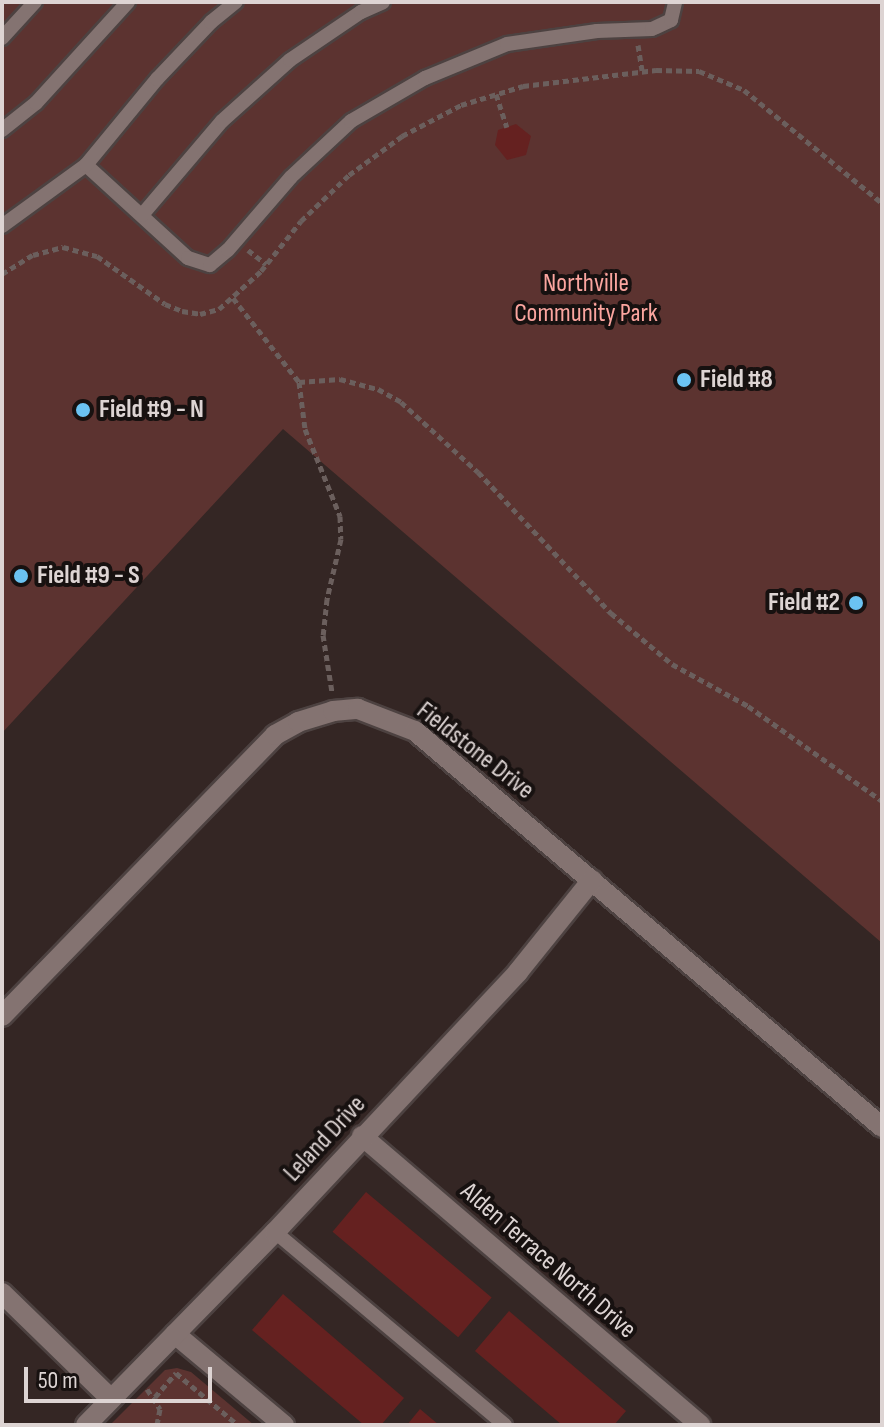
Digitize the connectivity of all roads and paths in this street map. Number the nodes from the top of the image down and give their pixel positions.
1 (35, 2) edge
2 (128, 2) edge
3 (236, 2) edge
4 (383, 2) edge
5 (675, 2) edge
6 (2, 38) edge
7 (496, 94) junction
8 (507, 127) dead end
9 (2, 130) edge
10 (86, 165) junction
11 (882, 203) edge
12 (142, 215) junction
13 (2, 226) edge
14 (2, 274) edge
15 (233, 298) junction
16 (299, 382) junction
17 (333, 711) junction
18 (882, 801) edge
19 (592, 880) junction
20 (2, 1016) edge
21 (882, 1127) edge
22 (362, 1136) junction
23 (275, 1232) junction
24 (2, 1293) edge
25 (175, 1334) junction
26 (144, 1385) dead end
27 (155, 1397) junction
28 (110, 1398) junction
29 (86, 1425) edge
30 (157, 1425) edge
31 (238, 1425) edge
32 (284, 1425) edge
33 (505, 1425) edge
34 (700, 1425) edge

1 - 6 lane
2 - 9 lane
3 - 10 lane
4 - 12 lane
5 - 12 lane
7 - 8 path
7 - 11 path
7 - 15 path
10 - 12 lane
10 - 13 lane
14 - 15 path
15 - 16 path
16 - 17 path
16 - 18 path
17 - 19 street, Fieldstone Drive
17 - 20 street, Fieldstone Drive
19 - 21 street, Fieldstone Drive
19 - 22 street, Leland Drive
22 - 23 street, Leland Drive
22 - 34 street, Alden Terrace North Drive
23 - 25 street, Leland Drive
23 - 33 lane
24 - 28 street
25 - 28 street, Leland Drive
25 - 32 street
26 - 27 path
27 - 30 path
27 - 31 path
28 - 29 street, Leland Drive

